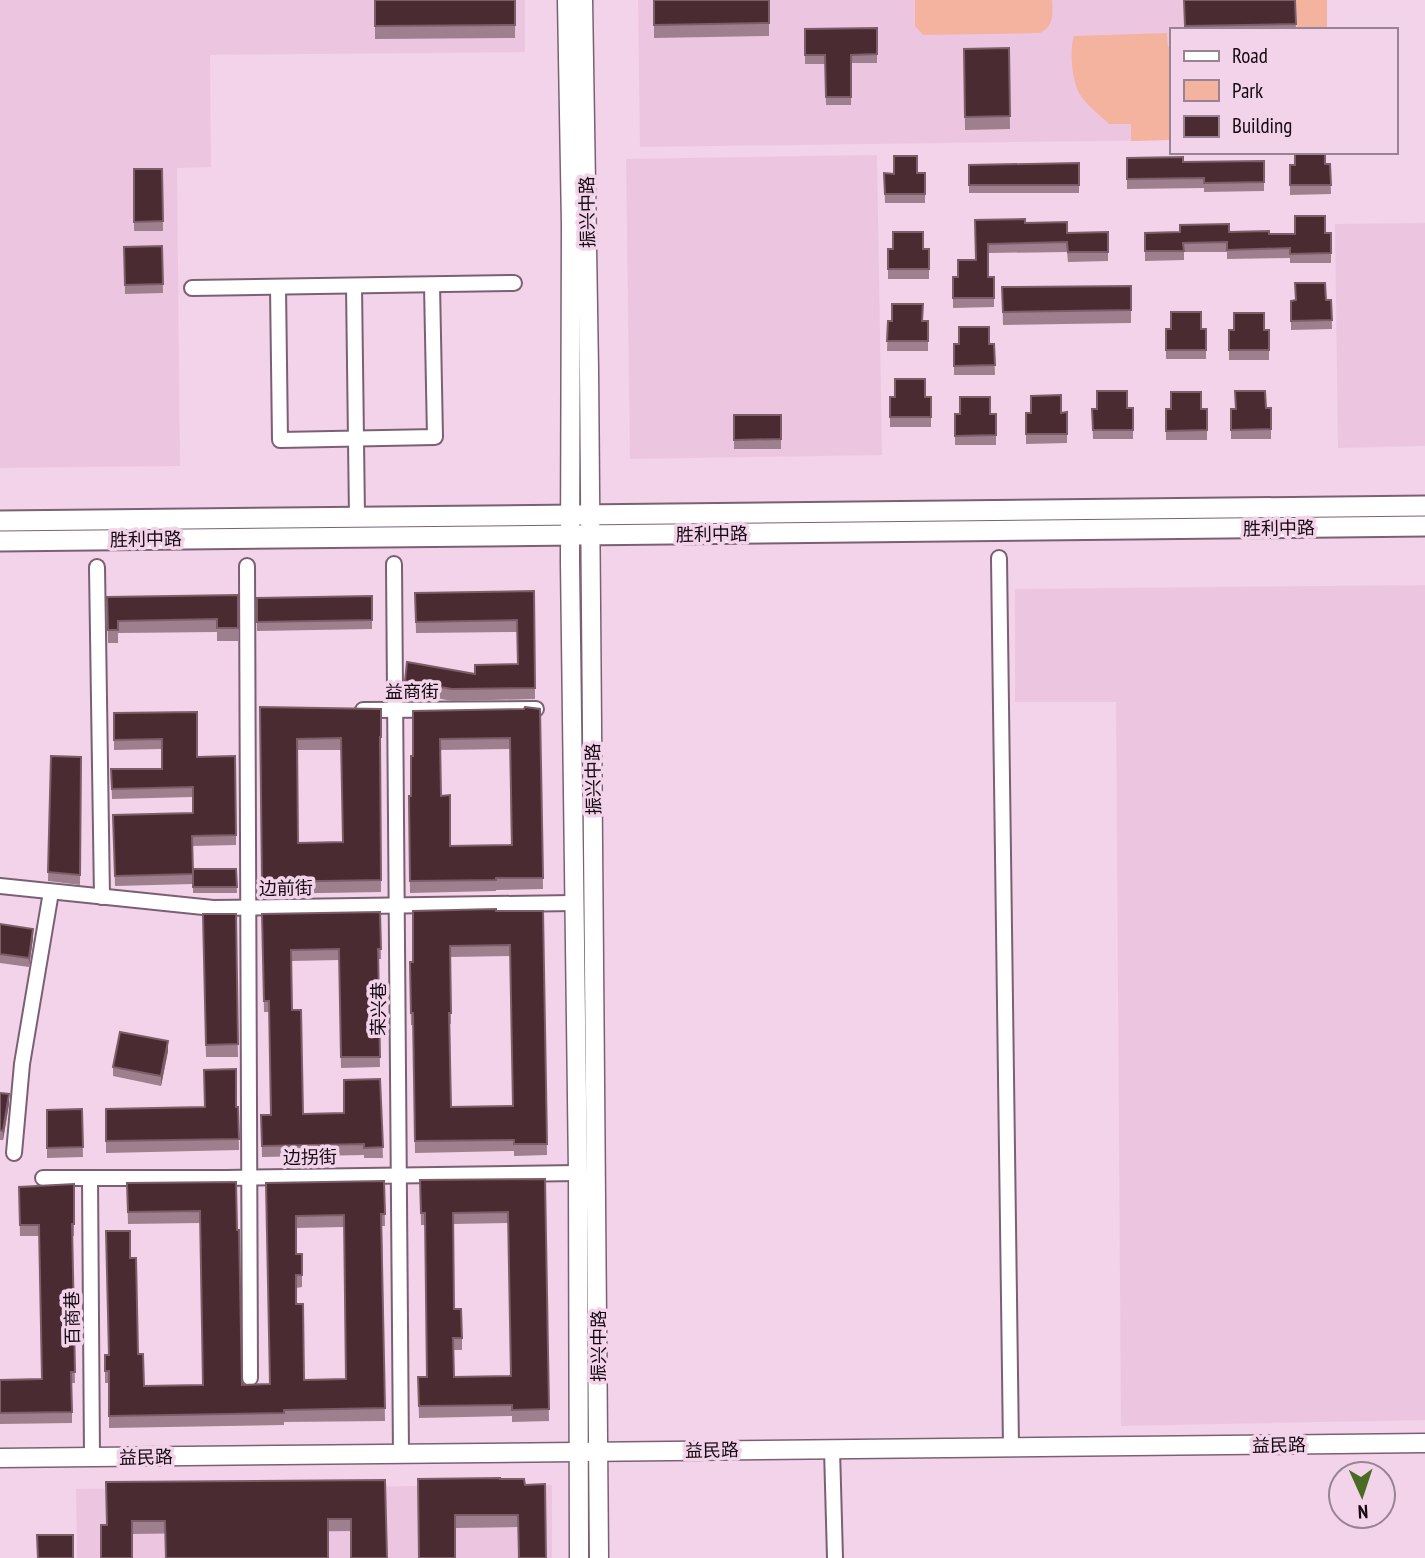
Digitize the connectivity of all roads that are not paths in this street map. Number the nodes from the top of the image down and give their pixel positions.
1 (567, 0) edge
2 (583, 0) edge
3 (514, 283) dead end
4 (432, 285) junction
5 (354, 286) junction
6 (278, 287) junction
7 (192, 288) dead end
8 (355, 438) junction
9 (1425, 506) edge
10 (357, 517) junction
11 (0, 521) edge
12 (580, 525) junction
13 (1425, 526) edge
14 (0, 541) edge
15 (999, 558) dead end
16 (394, 564) dead end
17 (247, 565) dead end
18 (97, 567) dead end
19 (536, 709) edge
20 (354, 710) edge
21 (395, 711) junction
22 (0, 886) edge
23 (51, 892) junction
24 (102, 897) junction
25 (573, 903) junction
26 (397, 905) junction
27 (248, 907) junction
28 (13, 1153) dead end
29 (578, 1173) junction
30 (399, 1175) junction
31 (249, 1177) junction
32 (43, 1178) dead end
33 (90, 1178) junction
34 (250, 1378) dead end
35 (1425, 1443) edge
36 (1011, 1447) junction
37 (832, 1449) junction
38 (579, 1451) junction
39 (599, 1452) junction
40 (401, 1454) junction
41 (92, 1457) junction
42 (0, 1458) edge
43 (579, 1558) edge
44 (600, 1558) edge
45 (835, 1558) edge

1 - 12 street, 振兴中路
2 - 12 street, 振兴中路
3 - 4 street
4 - 5 street
4 - 8 street
5 - 6 street
5 - 8 street
6 - 7 street
6 - 8 street
8 - 10 street
9 - 12 main road, 胜利中路
10 - 11 main road, 胜利中路
10 - 12 main road, 胜利中路
12 - 13 main road, 胜利中路
12 - 14 main road, 胜利中路
12 - 25 street, 振兴中路
12 - 39 street, 振兴中路
15 - 36 street
16 - 21 street, 荣兴巷
17 - 27 street
18 - 24 street
19 - 21 street, 益商街
20 - 21 street, 益商街
21 - 26 street, 荣兴巷
22 - 23 street, 边前街
23 - 24 street, 边前街
23 - 28 street
24 - 27 street, 边前街
25 - 26 street, 边前街
25 - 29 street, 振兴中路
26 - 27 street, 边前街
26 - 30 street, 荣兴巷
27 - 31 street
29 - 30 street, 边拐街
29 - 38 street, 振兴中路
30 - 31 street, 边拐街
30 - 40 street, 荣兴巷
31 - 33 street, 边拐街
31 - 34 street
32 - 33 street, 边拐街
33 - 41 street, 百商巷
35 - 36 street, 益民路
36 - 37 street, 益民路
37 - 39 street, 益民路
37 - 45 street
38 - 39 street, 益民路
38 - 40 street, 益民路
38 - 43 street, 振兴中路
39 - 44 street, 振兴中路
40 - 41 street, 益民路
41 - 42 street, 益民路

